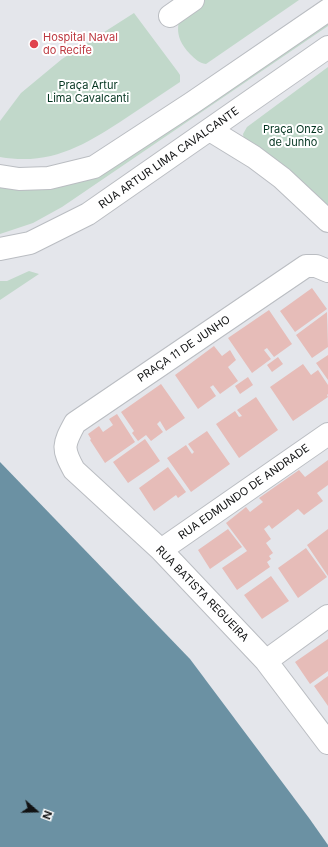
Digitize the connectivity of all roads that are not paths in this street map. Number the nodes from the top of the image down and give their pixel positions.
1 (193, 0) edge
2 (328, 10) edge
3 (170, 16) dead end
4 (328, 47) edge
5 (210, 130) junction
6 (0, 176) edge
7 (328, 221) edge
8 (0, 249) edge
9 (326, 270) edge
10 (328, 434) edge
11 (66, 455) joint
12 (161, 550) junction
13 (328, 616) edge
14 (266, 661) junction
15 (328, 743) edge

1 - 3 street
2 - 6 street
4 - 5 street, RUA ARTUR LIMA CAVALCANTE
5 - 7 street
5 - 8 street, RUA ARTUR LIMA CAVALCANTE
9 - 11 street, PRAÇA 11 DE JUNHO
10 - 12 street, RUA EDMUNDO DE ANDRADE
11 - 12 street, RUA BATISTA REGUEIRA
12 - 14 street, RUA BATISTA REGUEIRA
13 - 14 street
14 - 15 street, RUA BATISTA REGUEIRA

